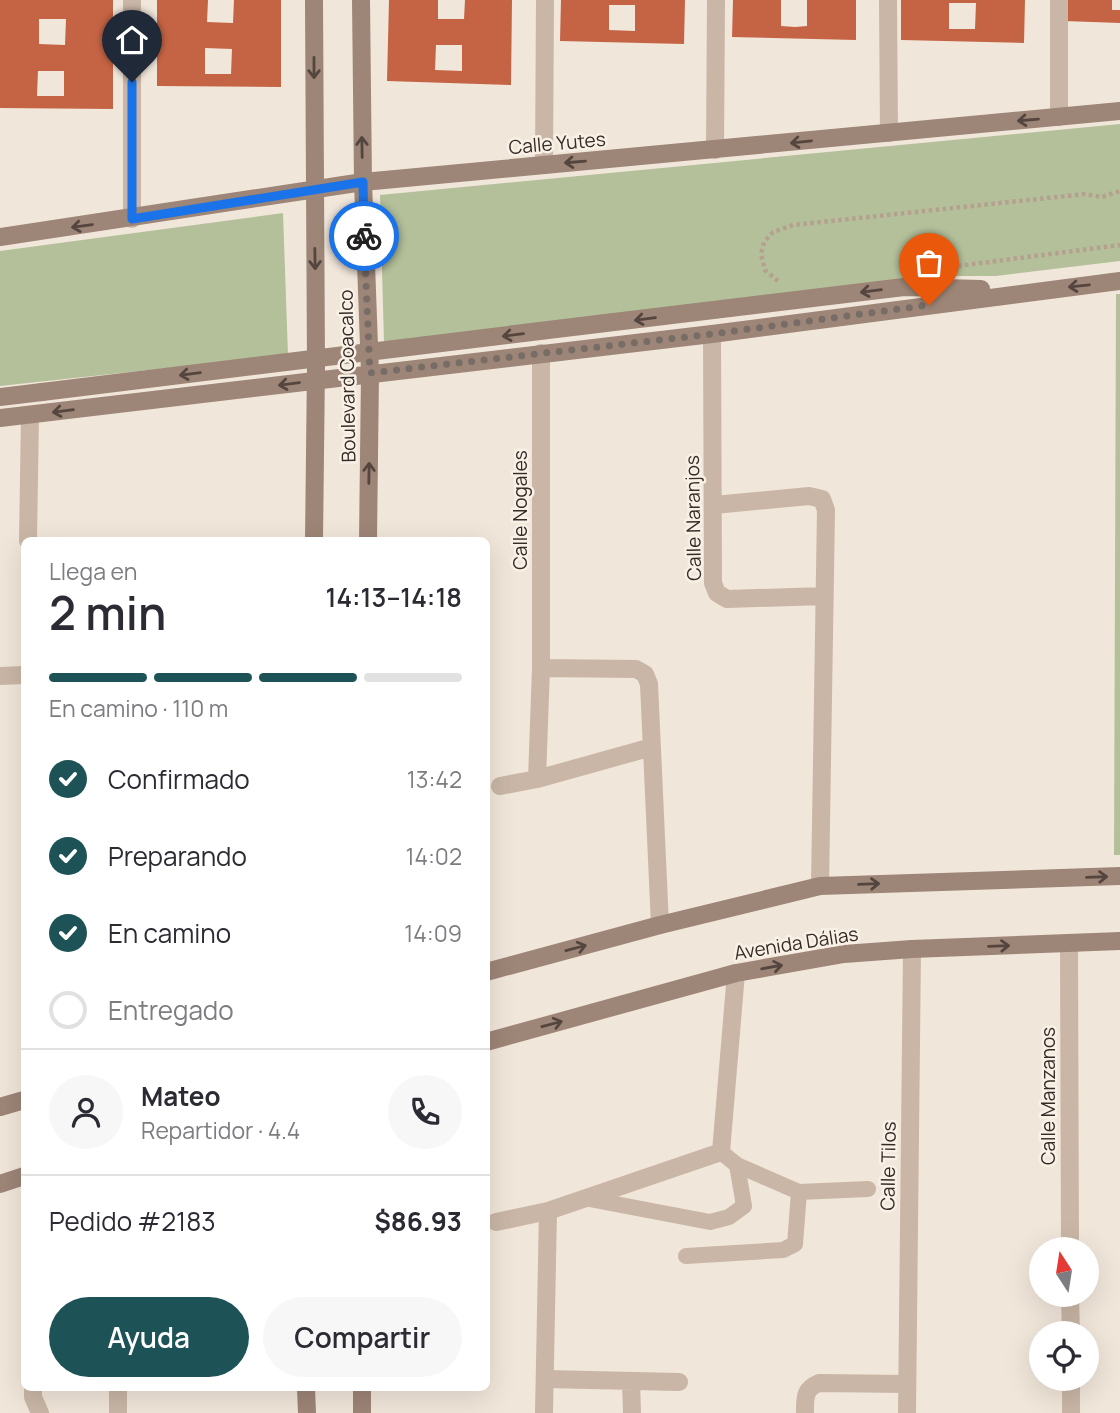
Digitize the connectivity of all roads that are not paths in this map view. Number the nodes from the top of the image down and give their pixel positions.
1 (132, 0) edge
2 (314, 0) edge
3 (361, 0) edge
4 (545, 0) edge
5 (716, 0) edge
6 (888, 0) edge
7 (1059, 0) edge
8 (1120, 111) edge
9 (1059, 117) junction
10 (889, 134) junction
11 (715, 150) junction
12 (544, 165) junction
13 (363, 182) junction
14 (314, 191) junction
15 (132, 219) junction
16 (0, 237) edge
17 (1120, 281) edge
18 (1037, 290) junction
19 (712, 334) junction
20 (541, 353) junction
21 (370, 373) junction
22 (316, 381) junction
23 (0, 397) edge
24 (30, 415) junction
25 (0, 418) edge
26 (713, 505) junction
27 (28, 537) edge
28 (314, 537) edge
29 (368, 537) edge
30 (824, 596) junction
31 (541, 668) junction
32 (21, 675) edge
33 (0, 676) edge
34 (652, 747) junction
35 (537, 779) junction
36 (500, 786) dead end
37 (1120, 876) edge
38 (820, 886) junction
39 (660, 925) junction
40 (1120, 941) edge
41 (1069, 943) junction
42 (912, 949) junction
43 (490, 971) edge
44 (736, 973) junction
45 (490, 1041) edge
46 (21, 1101) edge
47 (0, 1107) edge
48 (720, 1152) junction
49 (737, 1165) junction
50 (21, 1178) edge
51 (0, 1184) edge
52 (868, 1189) dead end
53 (799, 1192) junction
54 (582, 1198) junction
55 (548, 1211) junction
56 (496, 1222) dead end
57 (1070, 1237) edge
58 (686, 1256) dead end
59 (545, 1379) junction
60 (631, 1381) junction
61 (679, 1382) dead end
62 (906, 1384) junction
63 (33, 1391) edge
64 (118, 1391) edge
65 (306, 1391) edge
66 (362, 1391) edge
67 (1071, 1391) edge
68 (40, 1413) edge
69 (118, 1413) edge
70 (306, 1413) edge
71 (362, 1413) edge
72 (544, 1413) edge
73 (632, 1413) edge
74 (805, 1413) edge
75 (907, 1413) edge
76 (1071, 1413) edge

1 - 15 street
2 -> 14 main road, Boulevard Coacalco
13 -> 3 main road, Boulevard Coacalco
4 - 12 street
5 - 11 street
6 - 10 street
7 - 9 street
8 - 9 main road, Calle Yutes
9 -> 10 main road, Calle Yutes
10 -> 11 main road, Calle Yutes
11 -> 12 main road, Calle Yutes
12 - 13 main road, Calle Yutes
13 - 14 main road, Calle Yutes
13 - 21 main road, Boulevard Coacalco
14 - 15 main road, Calle Yutes
14 -> 22 main road, Boulevard Coacalco
15 -> 16 main road, Calle Yutes
17 -> 18 main road
18 - 19 main road
18 -> 23 main road, bridge
19 - 20 main road
19 - 26 street, Calle Naranjos
20 - 21 main road
20 - 31 street, Calle Nogales
21 - 22 main road
29 -> 21 main road, Boulevard Coacalco
22 -> 24 main road
22 - 28 main road, Boulevard Coacalco
24 - 25 main road
24 - 27 street
26 - 30 street, Calle Naranjos
26 - 30 street
30 - 38 street
31 - 34 street
31 - 35 street, Calle Nogales
32 - 33 street
34 - 35 street
34 - 39 street
35 - 36 street
38 -> 37 main road
38 - 39 main road
43 -> 39 main road
40 - 41 main road, Avenida Dálias
42 -> 41 main road, Avenida Dálias
41 - 57 street, Calle Manzanos
44 -> 42 main road, Avenida Dálias
42 - 62 street, Calle Tilos
45 -> 44 main road, Avenida Dálias
44 - 48 street
46 - 47 main road
48 - 49 lane
48 - 54 street
49 - 53 lane
49 - 54 lane
50 - 51 main road
52 - 53 lane
53 - 58 lane
54 - 55 street
55 - 56 street
55 - 59 street
59 - 60 street
59 - 72 street
60 - 61 street
60 - 73 street
62 - 74 street
62 - 75 street, Calle Tilos
63 - 68 street
64 - 69 street
65 - 70 main road
66 - 71 main road
67 - 76 street

